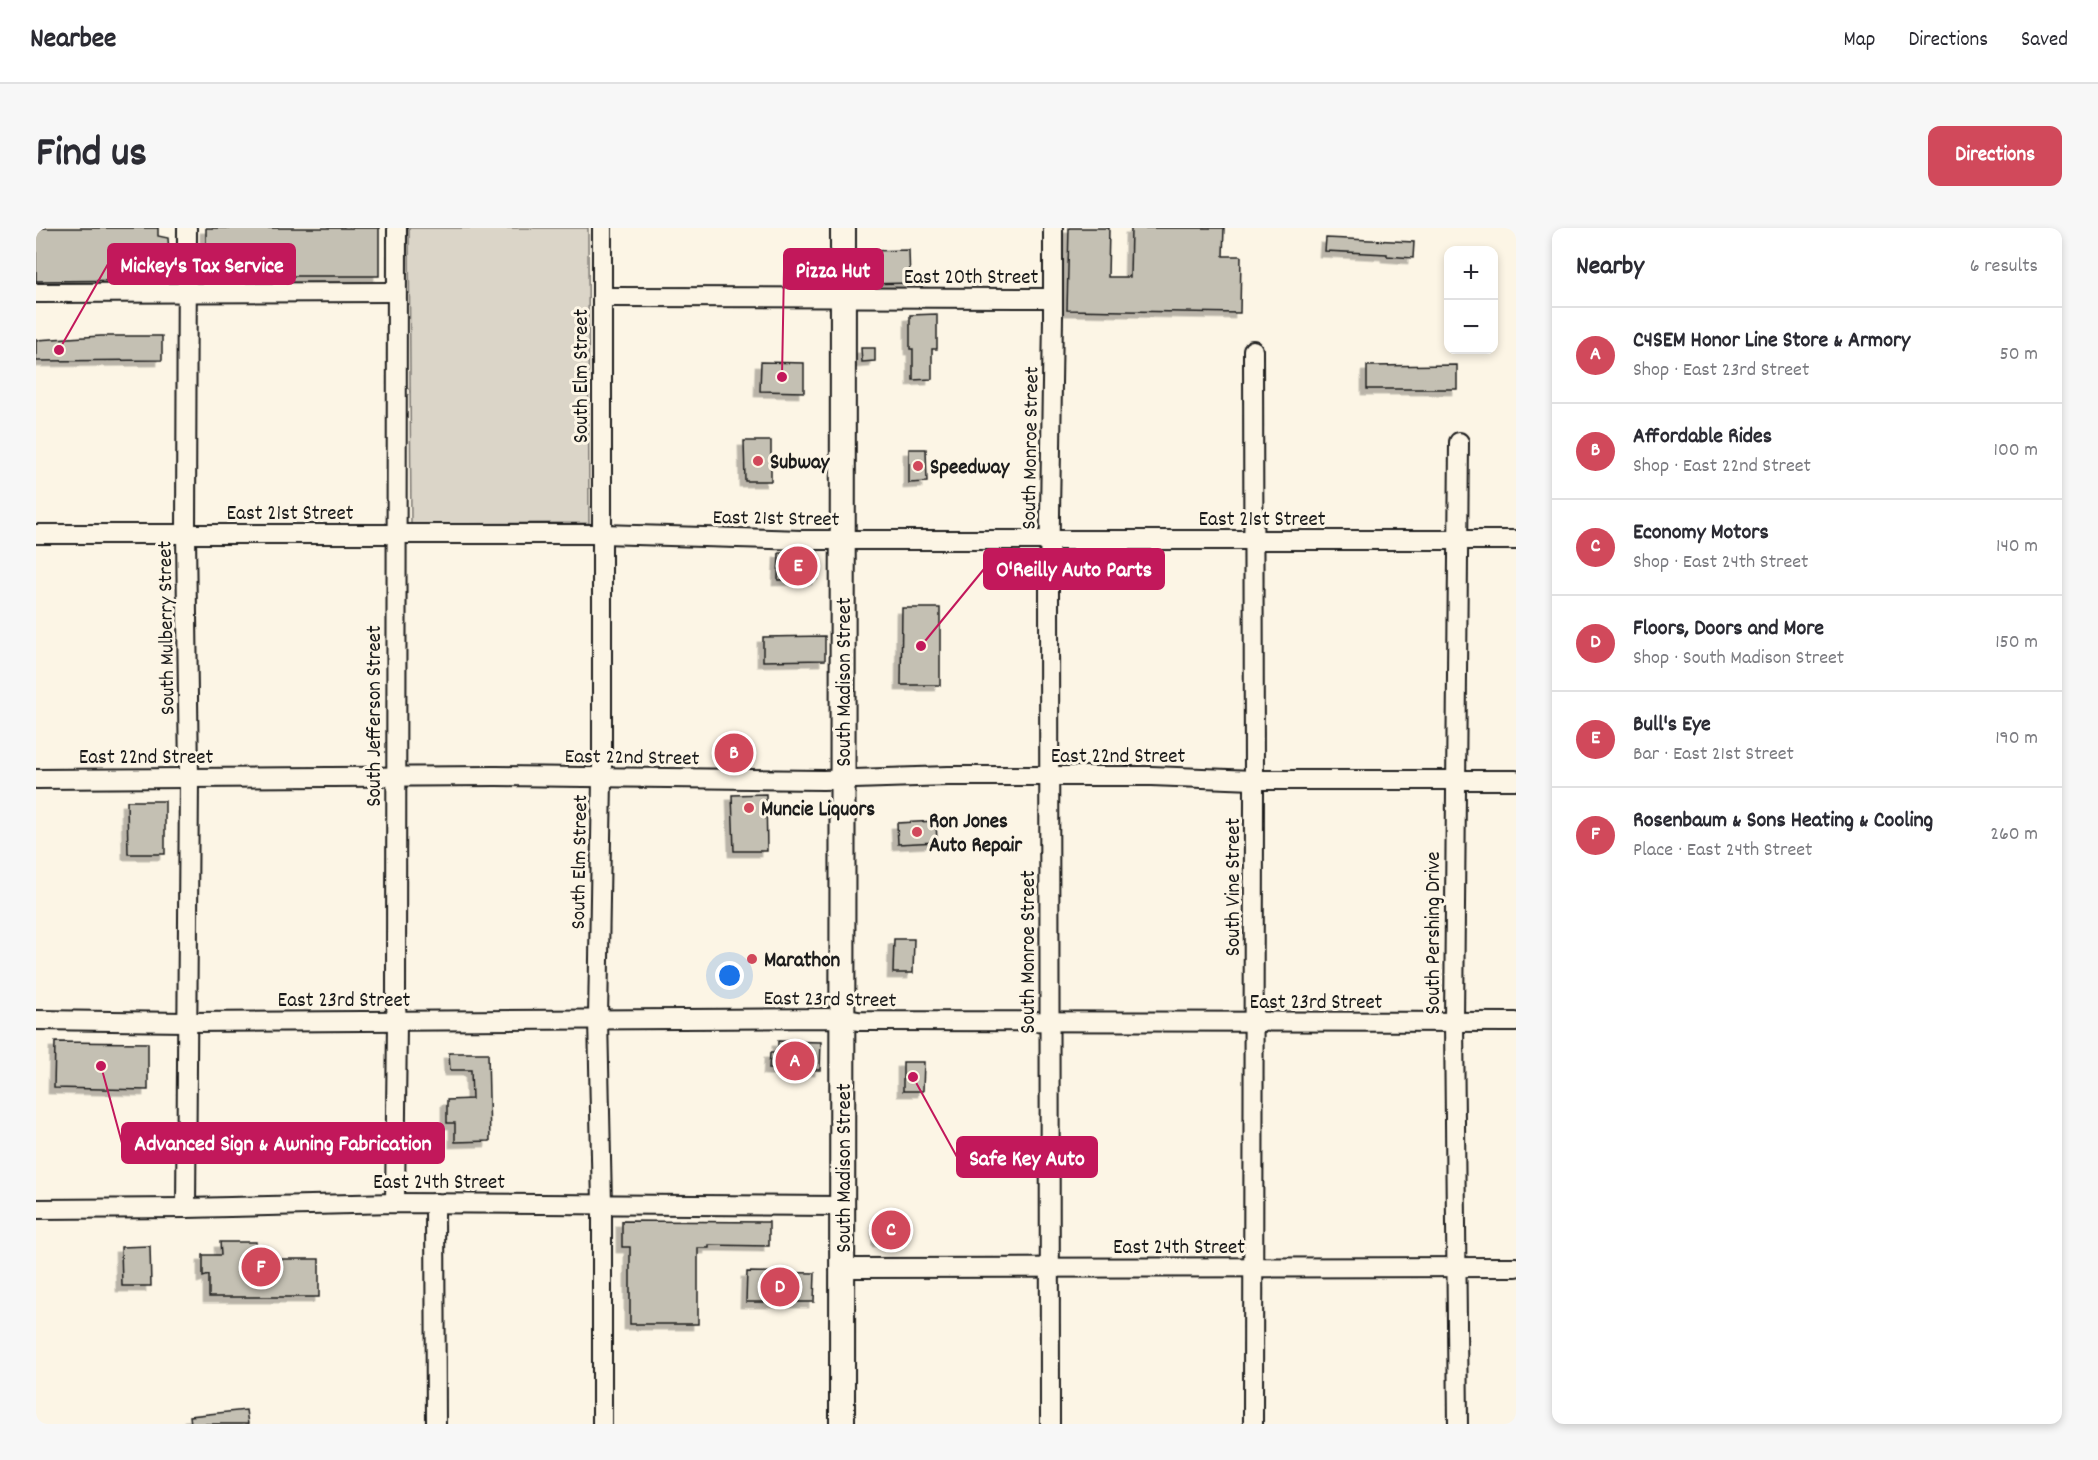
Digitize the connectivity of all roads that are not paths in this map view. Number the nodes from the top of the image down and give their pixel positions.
1 (187, 228) edge
2 (396, 228) edge
3 (602, 228) edge
4 (843, 228) edge
5 (1053, 228) edge
6 (396, 292) junction
7 (36, 293) edge
8 (187, 293) junction
9 (602, 297) junction
10 (1053, 298) junction
11 (843, 299) junction
12 (1253, 350) dead end
13 (1459, 442) dead end
14 (36, 534) edge
15 (186, 534) junction
16 (602, 534) junction
17 (396, 536) junction
18 (842, 540) junction
19 (1460, 540) junction
20 (1516, 540) edge
21 (1049, 541) junction
22 (1254, 541) junction
23 (395, 777) junction
24 (1049, 777) junction
25 (189, 778) junction
26 (36, 779) edge
27 (602, 779) junction
28 (843, 779) junction
29 (1254, 780) junction
30 (1516, 780) edge
31 (1456, 781) junction
32 (842, 1018) junction
33 (598, 1019) junction
34 (36, 1020) edge
35 (398, 1021) junction
36 (186, 1022) junction
37 (1049, 1022) junction
38 (1454, 1022) junction
39 (1516, 1022) edge
40 (1254, 1023) junction
41 (395, 1203) junction
42 (435, 1203) junction
43 (602, 1204) junction
44 (843, 1206) junction
45 (186, 1208) junction
46 (36, 1209) edge
47 (1458, 1267) junction
48 (1516, 1267) edge
49 (843, 1268) junction
50 (1051, 1268) junction
51 (1254, 1268) junction
52 (436, 1424) edge
53 (602, 1424) edge
54 (842, 1424) edge
55 (1050, 1424) edge
56 (1253, 1424) edge
57 (1458, 1424) edge

1 - 8 street, South Mulberry Street
2 - 6 street, South Jefferson Street
3 - 9 street, South Elm Street
4 - 11 main road, South Madison Street
5 - 10 street, South Monroe Street
6 - 8 street
6 - 17 street, South Jefferson Street
7 - 8 street
8 - 15 street, South Mulberry Street
9 - 11 street, East 20th Street
9 - 16 street, South Elm Street
10 - 11 street, East 20th Street
10 - 21 street, South Monroe Street
11 - 18 main road, South Madison Street
12 - 22 street, South Vine Street
13 - 19 street, South Pershing Drive
14 - 15 street, East 21st Street
15 - 17 street, East 21st Street
15 - 25 street, South Mulberry Street
16 - 17 street, East 21st Street
16 - 18 street, East 21st Street
16 - 27 street, South Elm Street
17 - 23 street, South Jefferson Street
18 - 21 street, East 21st Street
18 - 28 main road, South Madison Street
19 - 20 street, East 21st Street
19 - 22 street, East 21st Street
19 - 31 street, South Pershing Drive
21 - 22 street, East 21st Street
21 - 24 street, South Monroe Street
22 - 29 street, South Vine Street
23 - 25 street, East 22nd Street
23 - 27 street, East 22nd Street
23 - 35 street, South Jefferson Street
24 - 28 street, East 22nd Street
24 - 29 street, East 22nd Street
24 - 37 street, South Monroe Street
25 - 26 street, East 22nd Street
25 - 36 street, South Mulberry Street
27 - 28 street, East 22nd Street
27 - 33 street, South Elm Street
28 - 32 main road, South Madison Street
29 - 31 street, East 22nd Street
29 - 40 street, South Vine Street
30 - 31 street, East 22nd Street
31 - 38 street, South Pershing Drive
32 - 33 street, East 23rd Street
32 - 37 street, East 23rd Street
32 - 44 main road, South Madison Street
33 - 35 street, East 23rd Street
33 - 43 street, South Elm Street
34 - 36 street, East 23rd Street
35 - 36 street, East 23rd Street
35 - 41 street, South Jefferson Street
36 - 45 street, South Mulberry Street
37 - 40 street, East 23rd Street
37 - 50 street, South Monroe Street
38 - 39 street, East 23rd Street
38 - 40 street, East 23rd Street
38 - 47 street, South Pershing Drive
40 - 51 street, South Vine Street
41 - 42 street, East 24th Street
41 - 45 street, East 24th Street
42 - 43 street, East 24th Street
42 - 52 street
43 - 44 street, East 24th Street
43 - 53 street, South Elm Street
44 - 49 main road, South Madison Street
45 - 46 street, East 24th Street
47 - 48 street, East 24th Street
47 - 51 street, East 24th Street
47 - 57 street, South Pershing Drive
49 - 50 street, East 24th Street
49 - 54 main road, South Madison Street
50 - 51 street, East 24th Street
50 - 55 street, South Monroe Street
51 - 56 street, South Vine Street

